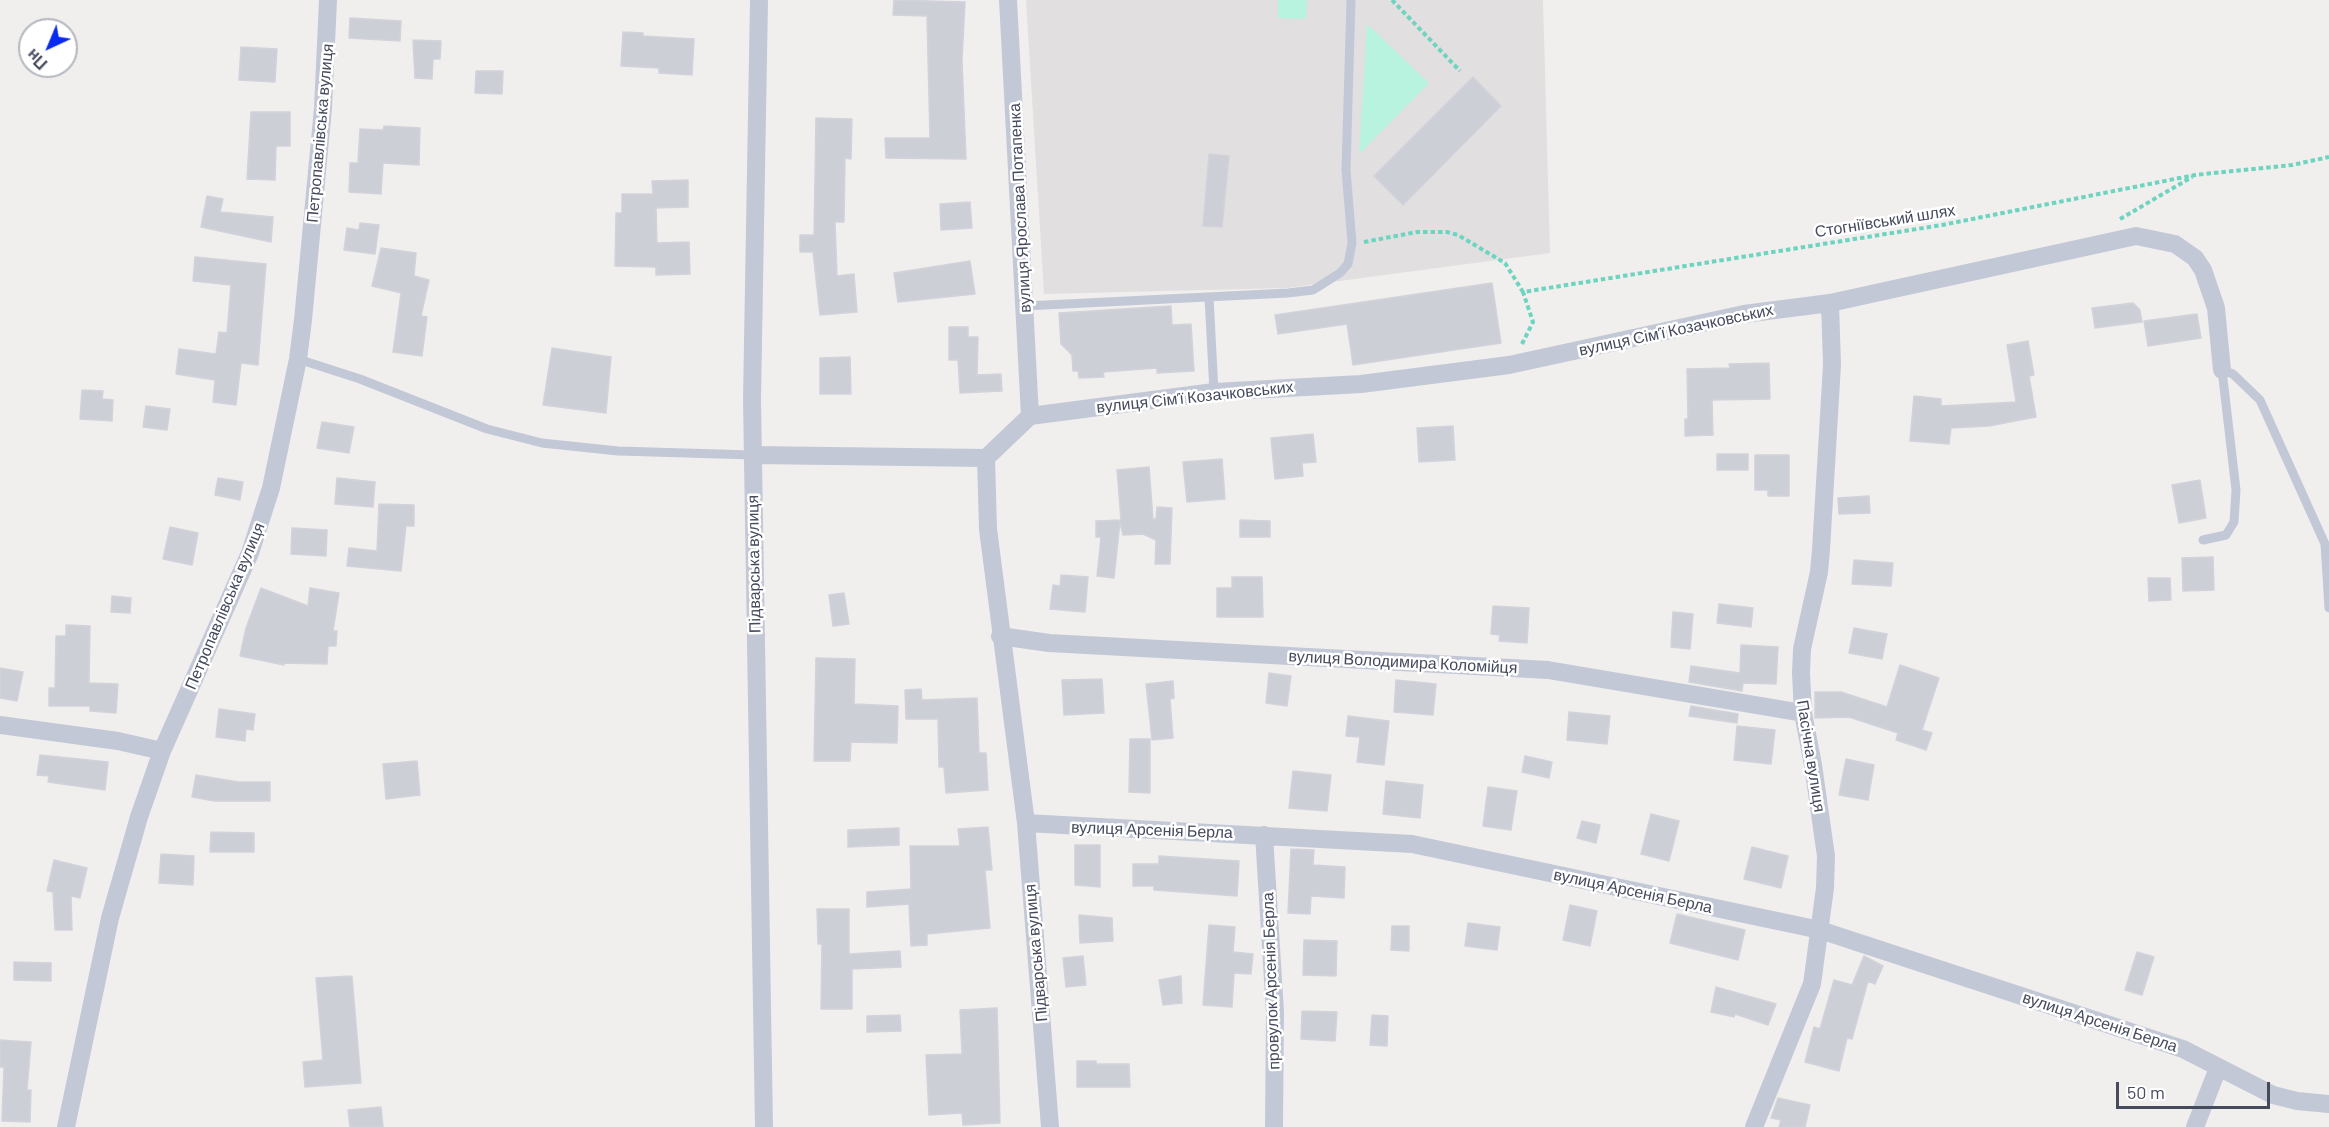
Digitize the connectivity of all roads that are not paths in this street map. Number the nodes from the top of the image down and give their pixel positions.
1 (328, 0) edge
2 (759, 0) edge
3 (1008, 0) edge
4 (1351, 0) edge
5 (1209, 297) junction
6 (1830, 303) junction
7 (1025, 306) junction
8 (298, 359) junction
9 (2222, 370) junction
10 (1214, 392) junction
11 (1030, 416) junction
12 (753, 455) junction
13 (986, 458) junction
14 (2203, 540) dead end
15 (2329, 608) edge
16 (1000, 636) junction
17 (1803, 714) junction
18 (0, 725) edge
19 (162, 751) junction
20 (1026, 823) junction
21 (1264, 835) junction
22 (1820, 930) junction
23 (2218, 1068) junction
24 (2329, 1104) edge
25 (66, 1127) edge
26 (764, 1127) edge
27 (1050, 1127) edge
28 (1274, 1127) edge
29 (1754, 1127) edge
30 (2195, 1127) edge

1 - 8 street, Петропавлівська вулиця
2 - 12 street, Підварська вулиця
3 - 7 street, вулиця Ярослава Потапенка
4 - 5 lane
5 - 7 lane
5 - 10 lane
6 - 9 street, вулиця Сімʼї Козачковських
6 - 10 street, вулиця Сімʼї Козачковських
6 - 17 street, Пасічна вулиця
7 - 11 street, вулиця Ярослава Потапенка
8 - 12 lane
8 - 19 street, Петропавлівська вулиця
9 - 14 lane
9 - 15 lane
10 - 11 street, вулиця Сімʼї Козачковських
11 - 13 street
12 - 13 street
12 - 26 street, Підварська вулиця
13 - 16 street, Підварська вулиця
16 - 17 street, вулиця Володимира Коломійця
16 - 20 street, Підварська вулиця
17 - 22 street, Пасічна вулиця
18 - 19 street
19 - 25 street, Петропавлівська вулиця
20 - 21 street, вулиця Арсенія Берла
20 - 27 street, Підварська вулиця
21 - 22 street, вулиця Арсенія Берла
21 - 28 street, провулок Арсенія Берла
22 - 23 street, вулиця Арсенія Берла
22 - 29 street, Пасічна вулиця
23 - 24 street, вулиця Арсенія Берла
23 - 30 street

